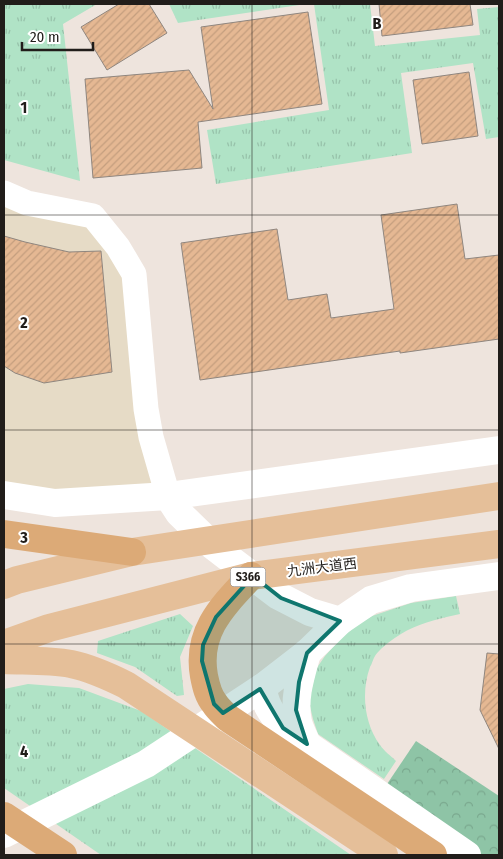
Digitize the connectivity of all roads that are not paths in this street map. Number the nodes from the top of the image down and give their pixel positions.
1 (4, 193) edge
2 (499, 450) edge
3 (4, 495) edge
4 (168, 496) junction
5 (499, 496) edge
6 (4, 534) edge
7 (499, 544) edge
8 (132, 552) junction
9 (251, 576) junction
10 (499, 576) edge
11 (4, 585) edge
12 (340, 621) junction
13 (4, 644) edge
14 (307, 653) junction
15 (4, 660) edge
16 (263, 687) junction
17 (307, 744) junction
18 (4, 816) edge
19 (4, 834) edge
20 (63, 855) edge
21 (384, 855) edge
22 (432, 855) edge
23 (467, 855) edge

1 - 4 street
2 - 4 main road
3 - 4 main road
4 - 12 main road
5 - 8 main road
6 - 8 highway
7 - 9 main road, 九洲大道西 / S366
8 - 11 main road
9 - 13 main road, 九洲大道西 / S366
9 - 22 highway
10 - 12 main road
12 - 14 main road
14 - 16 main road
14 - 17 main road
15 - 21 main road
16 - 17 main road
16 - 19 main road
17 - 23 main road
18 - 20 highway

